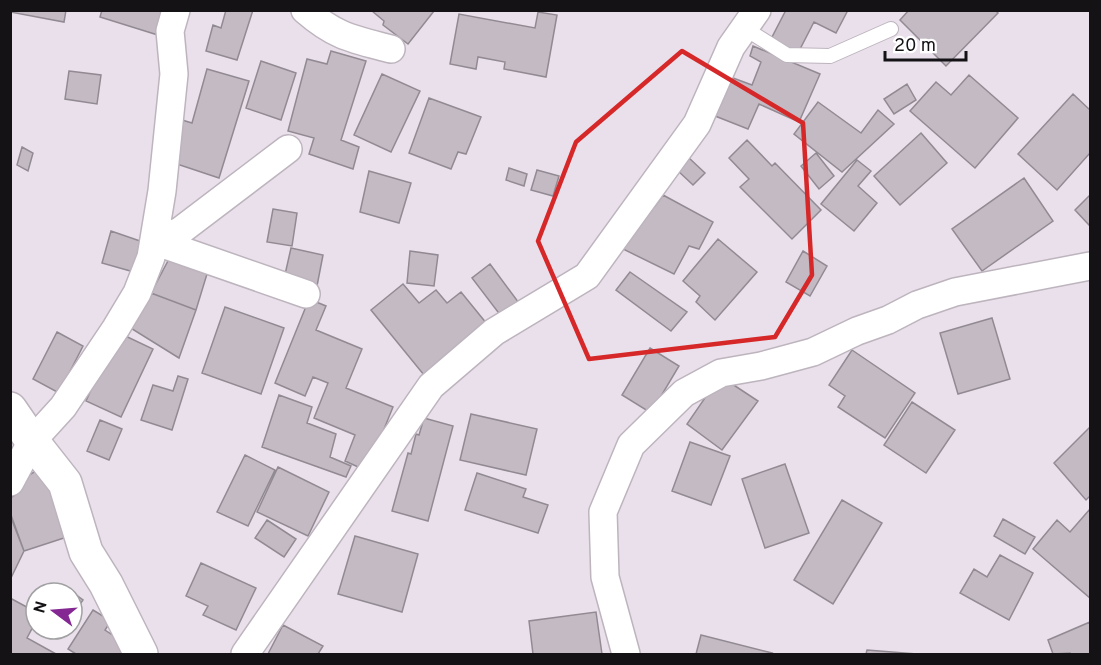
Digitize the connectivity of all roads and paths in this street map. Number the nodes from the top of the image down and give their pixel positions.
1 (176, 10) edge
2 (305, 10) edge
3 (750, 19) edge
4 (891, 29) dead end
5 (391, 49) dead end
6 (288, 149) dead end
7 (154, 241) junction
8 (1090, 266) edge
9 (306, 294) dead end
10 (10, 409) edge
11 (32, 441) junction
12 (10, 482) edge
13 (141, 654) edge
14 (245, 654) edge
15 (626, 654) edge

1 - 7 street
2 - 5 street
3 - 4 lane
3 - 14 street
6 - 7 street
7 - 9 street
7 - 11 street
8 - 15 street
10 - 11 street
11 - 12 street
11 - 13 street

